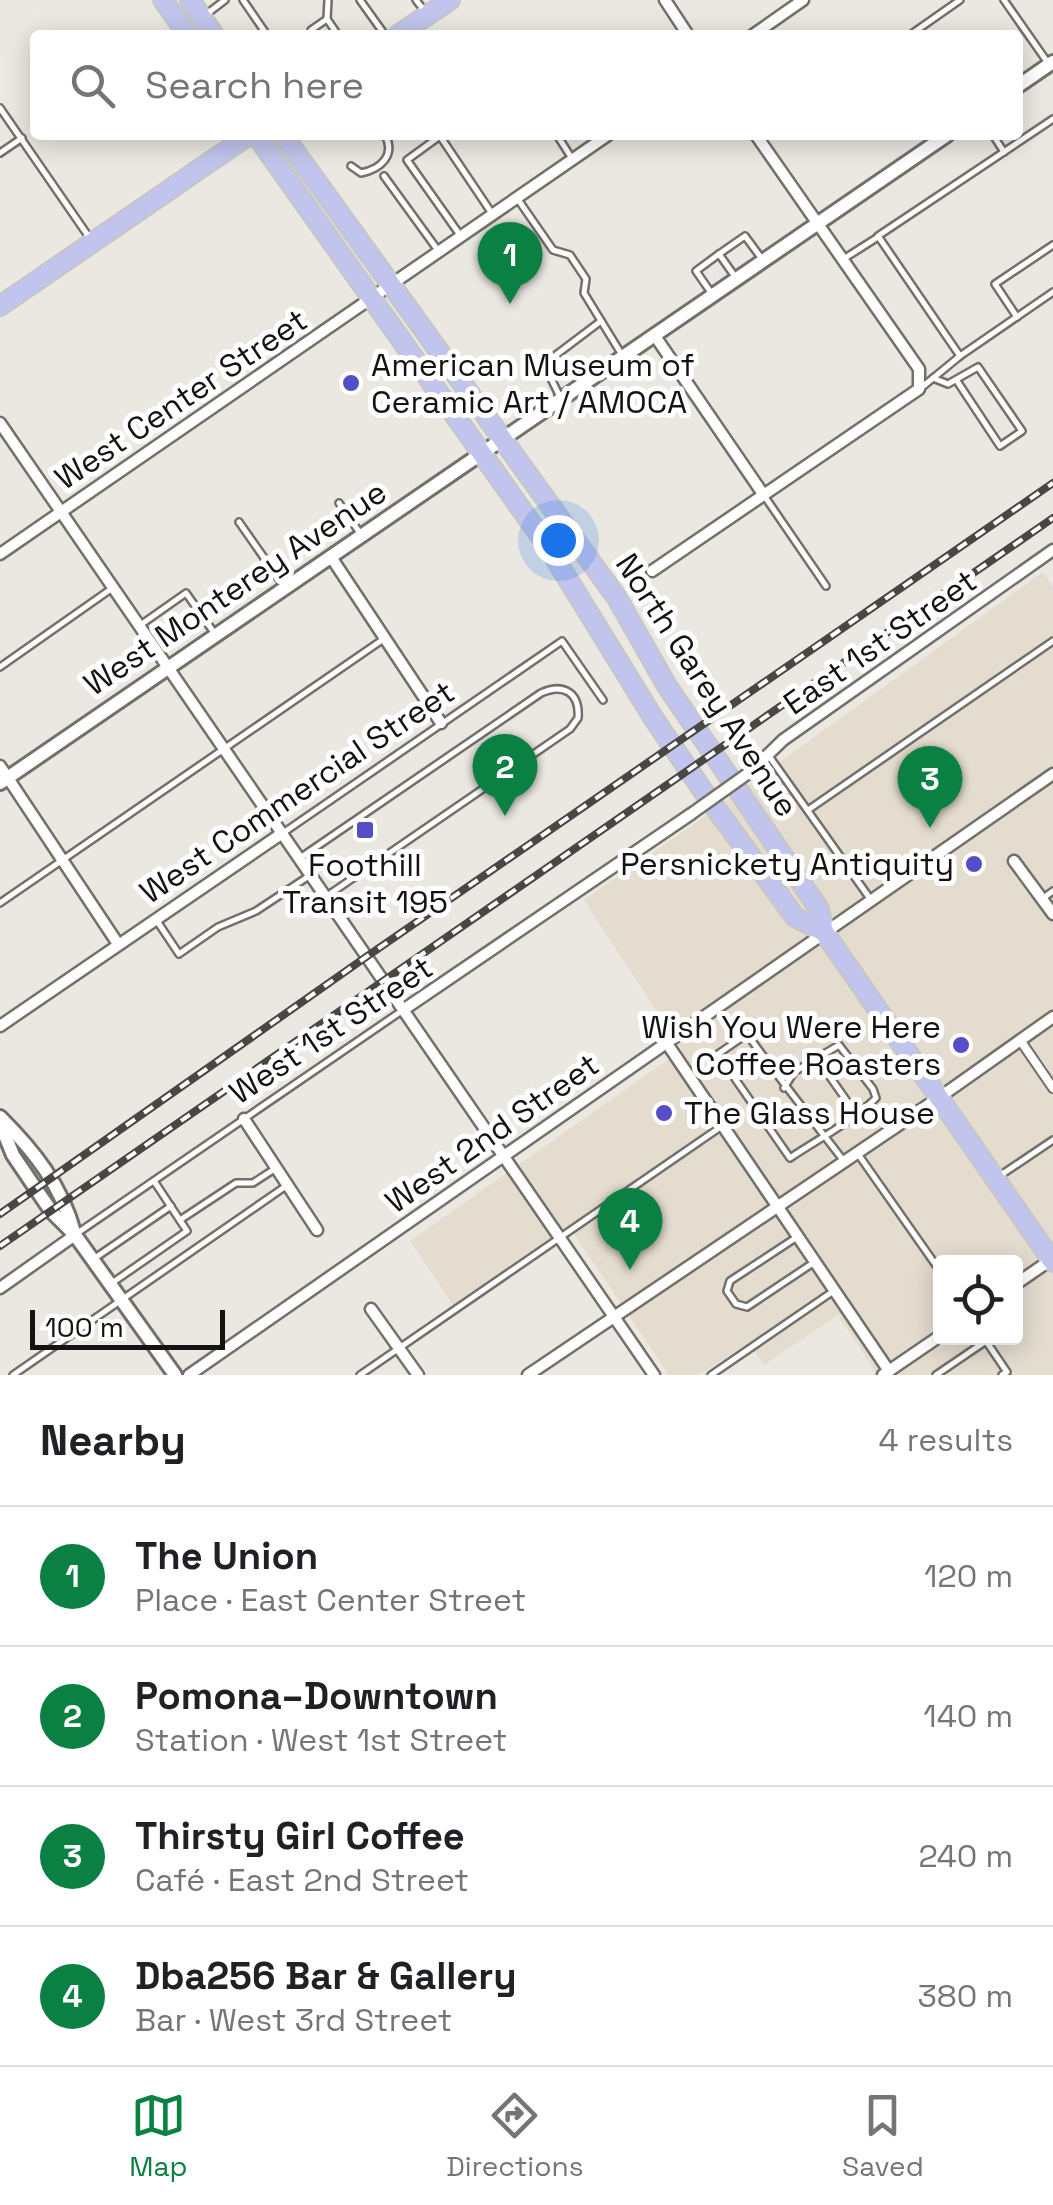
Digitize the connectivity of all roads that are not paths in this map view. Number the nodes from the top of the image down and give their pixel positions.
1 (163, 0) edge
2 (190, 0) edge
3 (225, 0) edge
4 (243, 0) edge
5 (328, 0) edge
6 (360, 0) edge
7 (450, 0) edge
8 (664, 0) edge
9 (802, 0) edge
10 (960, 0) edge
11 (1004, 0) edge
12 (422, 8) edge
13 (202, 17) junction
14 (327, 19) junction
15 (184, 30) edge
16 (211, 30) edge
17 (264, 30) edge
18 (310, 30) dead end
19 (335, 30) edge
20 (381, 30) edge
21 (402, 30) edge
22 (685, 30) edge
23 (760, 30) edge
24 (917, 30) edge
25 (1051, 63) edge
26 (1023, 83) edge
27 (0, 108) edge
28 (1053, 119) edge
29 (22, 138) junction
30 (1023, 139) edge
31 (246, 140) edge
32 (257, 140) edge
33 (288, 140) edge
34 (387, 140) edge
35 (435, 140) edge
36 (443, 140) edge
37 (560, 140) edge
38 (601, 140) edge
39 (763, 140) edge
40 (940, 140) edge
41 (996, 140) edge
42 (1022, 140) edge
43 (1004, 152) junction
44 (0, 153) edge
45 (573, 159) junction
46 (351, 166) dead end
47 (384, 176) dead end
48 (516, 198) junction
49 (493, 214) junction
50 (817, 224) junction
51 (461, 236) junction
52 (878, 236) junction
53 (93, 242) junction
54 (1053, 245) edge
55 (439, 252) junction
56 (719, 254) junction
57 (843, 260) junction
58 (764, 261) junction
59 (737, 280) junction
60 (390, 286) junction
61 (1053, 292) edge
62 (713, 296) junction
63 (370, 299) junction
64 (0, 305) edge
65 (1017, 317) junction
66 (601, 320) junction
67 (655, 336) junction
68 (960, 356) junction
69 (624, 357) junction
70 (933, 378) junction
71 (957, 381) junction
72 (919, 390) junction
73 (561, 399) junction
74 (0, 423) edge
75 (4, 438) edge
76 (502, 439) junction
77 (480, 453) junction
78 (763, 494) junction
79 (339, 502) dead end
80 (62, 510) junction
81 (239, 522) dead end
82 (362, 535) junction
83 (0, 554) edge
84 (1052, 554) edge
85 (331, 557) junction
86 (652, 571) dead end
87 (826, 586) dead end
88 (114, 588) junction
89 (285, 588) junction
90 (139, 626) junction
91 (215, 635) junction
92 (384, 638) junction
93 (1053, 641) edge
94 (0, 666) edge
95 (166, 668) junction
96 (602, 700) dead end
97 (441, 724) junction
98 (222, 750) junction
99 (769, 756) junction
100 (1053, 774) edge
101 (3, 776) edge
102 (808, 810) junction
103 (691, 814) joint
104 (281, 834) junction
105 (63, 859) junction
106 (298, 860) junction
107 (1014, 861) dead end
108 (309, 876) junction
109 (1053, 891) edge
110 (324, 898) junction
111 (1042, 898) junction
112 (871, 900) junction
113 (0, 903) edge
114 (1053, 914) edge
115 (156, 918) junction
116 (824, 932) junction
117 (118, 944) junction
118 (403, 1010) junction
119 (1053, 1017) edge
120 (0, 1026) edge
121 (1020, 1040) junction
122 (666, 1042) junction
123 (816, 1057) junction
124 (784, 1088) junction
125 (1053, 1088) edge
126 (940, 1097) junction
127 (856, 1114) junction
128 (244, 1119) junction
129 (0, 1120) edge
130 (722, 1126) junction
131 (824, 1135) junction
132 (1053, 1140) edge
133 (856, 1152) junction
134 (503, 1157) junction
135 (844, 1161) junction
136 (276, 1168) junction
137 (996, 1178) junction
138 (154, 1181) junction
139 (288, 1186) junction
140 (171, 1206) junction
141 (775, 1206) junction
142 (180, 1220) junction
143 (317, 1230) dead end
144 (75, 1235) junction
145 (558, 1237) junction
146 (797, 1237) junction
147 (92, 1259) junction
148 (1052, 1260) edge
149 (933, 1261) edge
150 (814, 1262) junction
151 (1023, 1279) edge
152 (110, 1284) junction
153 (0, 1288) edge
154 (834, 1291) junction
155 (121, 1300) junction
156 (371, 1309) dead end
157 (614, 1317) junction
158 (933, 1341) edge
159 (399, 1348) junction
160 (888, 1374) edge
161 (13, 1375) edge
162 (174, 1375) edge
163 (189, 1375) edge
164 (360, 1375) edge
165 (418, 1375) edge
166 (528, 1375) edge
167 (654, 1375) edge
168 (711, 1375) edge
169 (936, 1375) edge
170 (1002, 1375) edge

1 - 15 main road
2 - 13 main road
3 - 13 lane
4 - 17 lane
5 - 14 lane
6 - 20 lane
7 - 12 main road
8 - 22 street
9 - 23 street
10 - 24 lane
11 - 25 lane
12 - 21 main road
13 - 16 main road
14 - 18 lane
14 - 19 lane
25 - 26 street
27 - 29 lane
28 - 30 lane
29 - 44 lane
29 - 53 lane
31 - 53 main road
32 - 63 main road, North Garey Avenue
33 - 60 main road, North Garey Avenue
34 - 46 lane
35 - 51 lane
36 - 49 lane
37 - 45 lane
38 - 45 street, West Center Street
39 - 50 street
40 - 50 street, West Monterey Avenue
41 - 43 lane
42 - 43 lane
43 - 52 lane
45 - 48 street, West Center Street
47 - 55 lane
48 - 49 street, West Center Street
48 - 66 lane
49 - 51 street, West Center Street
50 - 57 street
50 - 58 street, West Monterey Avenue
51 - 55 street, West Center Street
52 - 57 lane
52 - 68 lane
53 - 64 main road
54 - 65 lane
55 - 60 street, West Center Street
56 - 58 lane
56 - 59 lane
56 - 62 lane
57 - 72 street
58 - 59 street, West Monterey Avenue
59 - 62 street, West Monterey Avenue
60 - 63 street, West Center Street
60 - 76 main road, North Garey Avenue
61 - 65 lane
62 - 67 street, West Monterey Avenue
63 - 77 main road, North Garey Avenue
63 - 80 street, West Center Street
65 - 68 lane
66 - 69 lane
66 - 73 lane
67 - 69 street, West Monterey Avenue
67 - 78 street
68 - 70 lane
69 - 73 street, West Monterey Avenue
70 - 71 lane
70 - 72 lane
71 - 71 lane
72 - 78 street
73 - 76 street, West Monterey Avenue
74 - 75 street
75 - 80 street
76 - 77 street, West Monterey Avenue
76 - 116 main road, North Garey Avenue
77 - 82 street, West Monterey Avenue
77 - 116 main road, North Garey Avenue
78 - 86 street
78 - 87 lane
79 - 82 lane
80 - 83 street, West Center Street
80 - 88 street
81 - 89 lane
82 - 85 street, West Monterey Avenue
84 - 99 street, East 1st Street
85 - 89 street, West Monterey Avenue
85 - 92 street
88 - 90 street
88 - 94 lane
89 - 91 street, West Monterey Avenue
90 - 91 lane
90 - 95 street
91 - 95 street, West Monterey Avenue
92 - 97 street
92 - 98 lane
93 - 102 lane
95 - 98 street
95 - 101 street, West Monterey Avenue
96 - 97 lane, West Commercial Street
97 - 104 lane, West Commercial Street
98 - 104 street
98 - 105 lane
99 - 102 lane
99 - 103 street, East 1st Street, bridge
100 - 112 street, West 2nd Street
101 - 105 street
102 - 112 lane
103 - 118 street, West 1st Street
104 - 106 street
104 - 115 street, West Commercial Street
105 - 113 lane
105 - 117 street
106 - 108 street
106 - 110 lane
107 - 111 street
108 - 110 street
108 - 115 lane
109 - 111 lane
110 - 118 street
111 - 114 street
112 - 116 street, West 2nd Street
115 - 117 street, West Commercial Street
116 - 122 street, West 2nd Street
116 - 126 main road
117 - 120 street, West Commercial Street
118 - 128 lane, West 1st Street
118 - 134 street
119 - 121 street
121 - 125 street
121 - 126 street
122 - 130 street
122 - 134 street, West 2nd Street
123 - 124 lane
123 - 127 lane
123 - 127 lane
124 - 131 lane
124 - 131 lane
126 - 133 street
126 - 137 main road
127 - 131 lane
128 - 136 street
128 - 138 lane, West 1st Street
129 - 144 street
130 - 141 street
130 - 145 lane
131 - 135 lane
132 - 137 lane
133 - 135 street
133 - 149 lane
134 - 145 street
134 - 163 street, West 2nd Street
135 - 141 street
136 - 139 street
136 - 142 lane
137 - 148 main road
138 - 140 lane
138 - 144 lane, West 1st Street
139 - 143 street
139 - 155 lane
140 - 142 lane
140 - 147 lane
141 - 146 street
141 - 157 street
142 - 152 lane
144 - 147 street
144 - 153 street, West 1st Street
145 - 157 street
145 - 159 lane
146 - 150 street
146 - 150 lane
147 - 152 street
148 - 151 street
150 - 154 street
152 - 155 street
154 - 160 street
154 - 168 lane
155 - 161 lane
155 - 162 street
156 - 159 street
157 - 166 street
157 - 167 street
158 - 160 street
159 - 164 lane
159 - 165 street
169 - 170 lane

